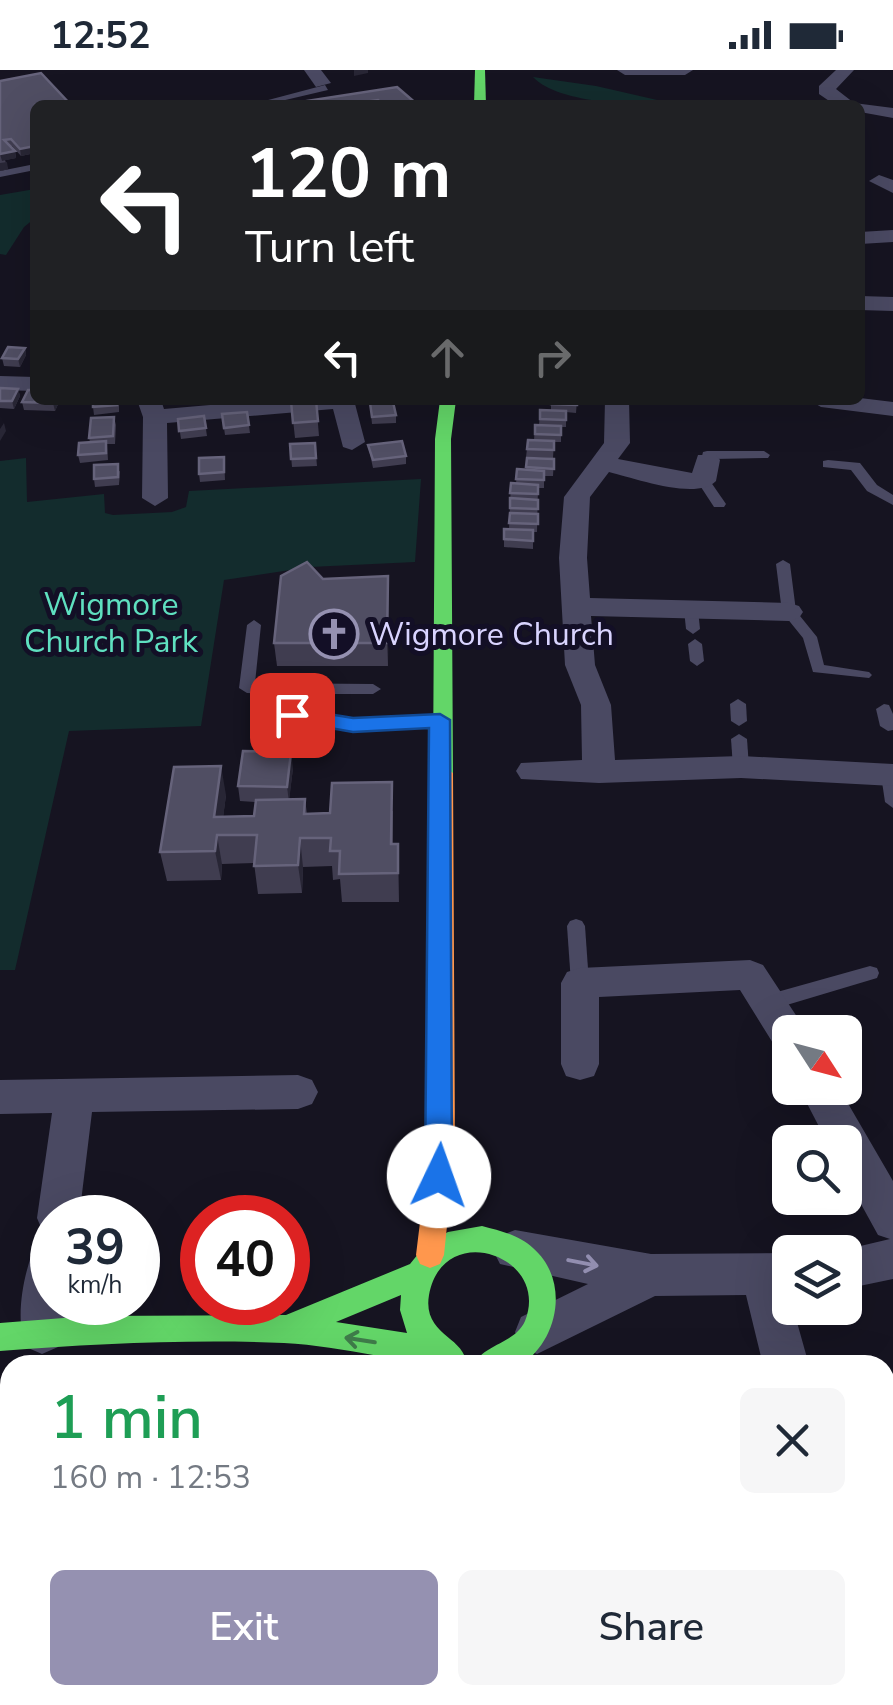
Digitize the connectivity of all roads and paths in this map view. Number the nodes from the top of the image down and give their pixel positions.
1 (480, 70) edge
2 (625, 70) edge
3 (846, 70) edge
4 (678, 71) edge
5 (319, 76) edge
6 (693, 88) dead end
7 (264, 100) edge
8 (317, 100) edge
9 (480, 100) edge
10 (840, 100) edge
11 (865, 108) edge
12 (893, 113) edge
13 (30, 168) edge
14 (0, 174) edge
15 (893, 236) edge
16 (865, 238) edge
17 (865, 303) edge
18 (893, 304) edge
19 (0, 383) edge
20 (30, 384) edge
21 (248, 405) edge
22 (345, 405) edge
23 (447, 405) edge
24 (618, 405) edge
25 (861, 405) edge
26 (152, 409) edge
27 (893, 409) edge
28 (352, 442) dead end
29 (764, 454) dead end
30 (606, 464) junction
31 (828, 464) dead end
32 (705, 470) junction
33 (155, 498) dead end
34 (893, 501) edge
35 (719, 516) dead end
36 (783, 564) dead end
37 (577, 607) junction
38 (789, 612) junction
39 (254, 625) dead end
40 (864, 674) dead end
41 (294, 689) junction
42 (373, 689) dead end
43 (884, 709) dead end
44 (440, 720) junction
45 (888, 726) dead end
46 (522, 770) dead end
47 (599, 772) junction
48 (892, 784) edge
49 (576, 926) dead end
50 (870, 973) dead end
51 (580, 983) junction
52 (770, 1002) junction
53 (777, 1015) edge
54 (580, 1064) dead end
55 (298, 1092) dead end
56 (74, 1096) junction
57 (0, 1097) edge
58 (828, 1105) edge
59 (442, 1148) junction
60 (459, 1176) dead end
61 (61, 1195) edge
62 (485, 1217) dead end
63 (893, 1221) edge
64 (508, 1246) junction
65 (430, 1256) junction
66 (893, 1259) edge
67 (862, 1265) edge
68 (416, 1275) junction
69 (772, 1275) edge
70 (651, 1276) junction
71 (782, 1325) edge
72 (286, 1329) junction
73 (21, 1334) edge
74 (87, 1347) edge
75 (530, 1348) edge
76 (424, 1355) edge
77 (445, 1355) edge
78 (785, 1355) edge

1 - 9 street
2 - 4 street
3 - 10 street
4 - 6 street
5 - 7 lane
5 - 8 lane
11 - 12 street
13 - 14 lane
15 - 16 street
17 - 18 street
19 - 20 street
21 - 26 street
22 - 28 street
23 - 44 street
24 - 30 street
25 - 27 street
26 - 33 street
29 - 32 lane
30 - 32 street
30 - 37 street
31 - 34 lane
32 - 35 lane
36 - 38 lane
37 - 38 street
37 - 47 street
38 - 40 lane
39 - 41 lane
41 - 42 lane
41 - 44 lane
43 - 45 lane
44 - 59 street
46 - 47 street
47 - 48 street
49 - 51 lane
50 - 52 lane
51 - 52 street
51 - 54 street
52 - 53 street
55 - 56 street
56 - 57 street
56 - 61 street
58 - 63 street
59 - 60 street
59 - 65 street
62 - 64 street
64 - 65 street
64 -> 70 street
64 - 75 street
65 - 68 street
66 - 67 street
68 - 72 street
68 - 77 street
69 - 70 street
70 - 75 street
71 - 78 street
72 - 74 street
76 -> 72 street
73 - 74 street

